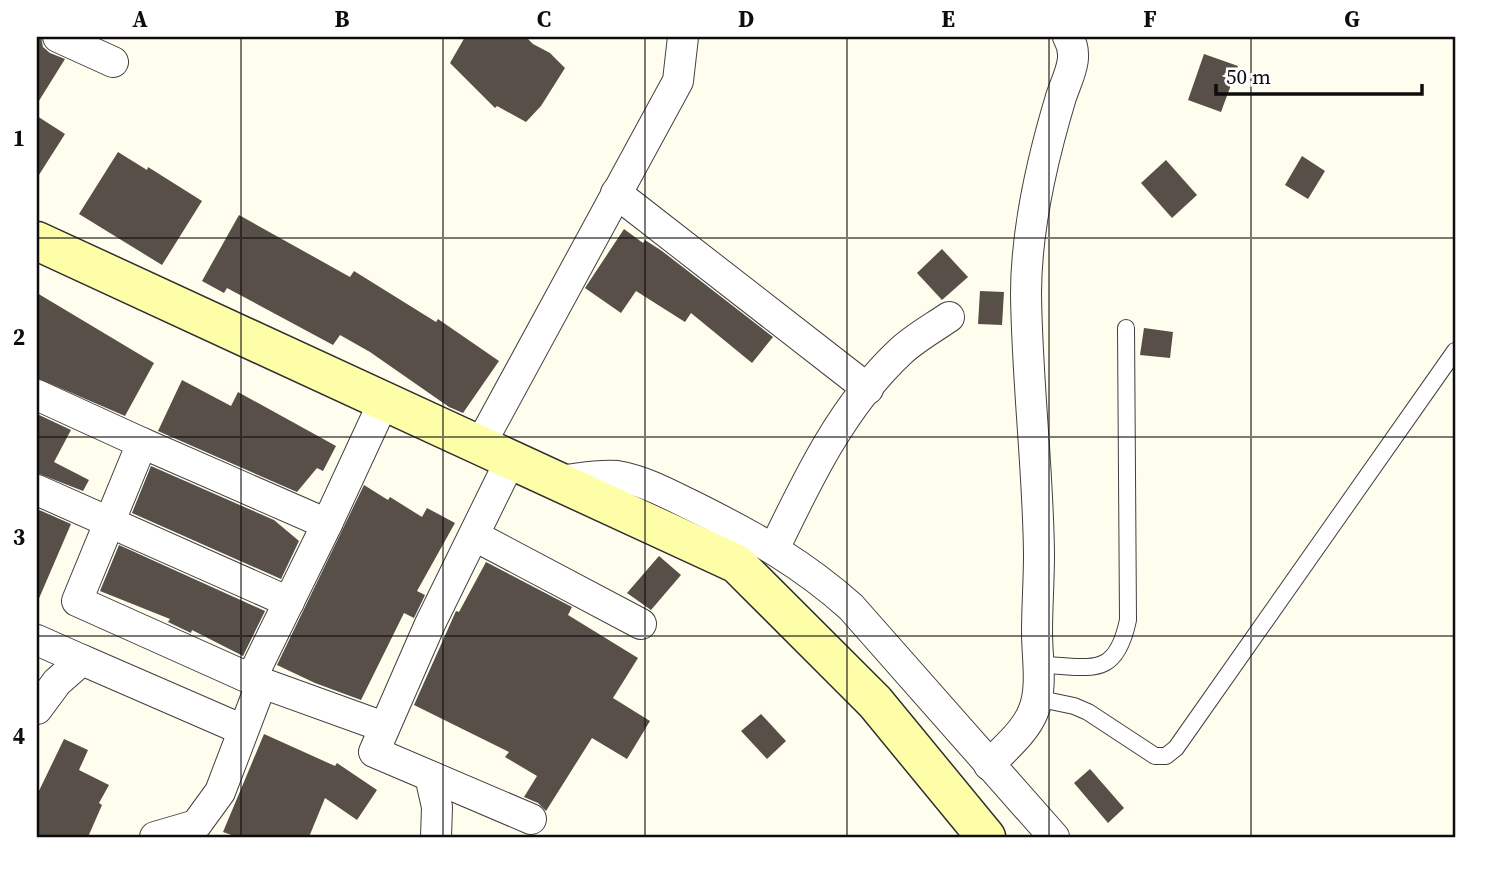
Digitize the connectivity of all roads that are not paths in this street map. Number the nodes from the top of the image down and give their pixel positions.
1 (58, 37) edge
2 (683, 37) edge
3 (1068, 37) edge
4 (113, 62) dead end
5 (616, 193) junction
6 (37, 241) edge
7 (949, 317) dead end
8 (1126, 328) dead end
9 (1455, 351) edge
10 (868, 389) junction
11 (37, 395) edge
12 (384, 401) junction
13 (142, 443) junction
14 (496, 452) junction
15 (558, 481) junction
16 (37, 490) edge
17 (109, 523) junction
18 (327, 524) junction
19 (475, 536) junction
20 (774, 548) junction
21 (289, 601) junction
22 (642, 624) dead end
23 (37, 640) edge
24 (82, 660) junction
25 (1039, 665) junction
26 (256, 681) junction
27 (1036, 698) junction
28 (37, 709) edge
29 (384, 727) junction
30 (243, 730) junction
31 (989, 765) junction
32 (430, 776) junction
33 (531, 819) dead end
34 (155, 837) edge
35 (436, 837) edge
36 (986, 837) edge
37 (1054, 837) edge

1 - 4 street
2 - 5 street
3 - 25 street
5 - 10 street
5 - 14 street
6 - 12 main road
7 - 10 street
8 - 25 lane
9 - 27 lane
10 - 20 street
11 - 13 street
12 - 14 main road
12 - 18 street
13 - 17 street
13 - 18 street
14 - 15 main road
14 - 19 street
15 - 20 street
15 - 36 main road
16 - 17 street
17 - 21 street
17 - 26 street
18 - 21 street
19 - 22 street
19 - 29 street
20 - 31 street
21 - 26 street
23 - 24 street
24 - 28 street
24 - 30 street
25 - 27 street
26 - 29 street
26 - 30 street
27 - 31 street
29 - 32 street
30 - 34 street
31 - 37 street
32 - 33 street
32 - 35 street

